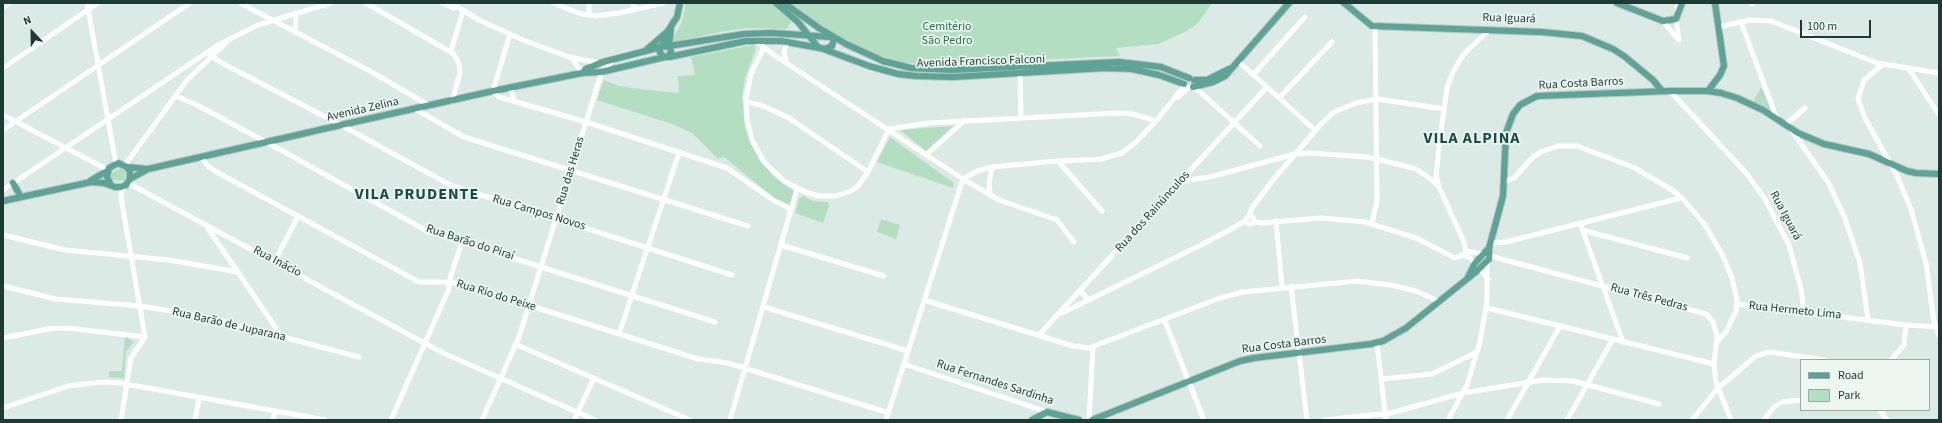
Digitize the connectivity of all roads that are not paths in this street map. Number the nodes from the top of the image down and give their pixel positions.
1 (9, 3) edge
2 (87, 3) edge
3 (98, 3) edge
4 (190, 3) edge
5 (240, 3) edge
6 (331, 3) edge
7 (366, 3) edge
8 (442, 3) edge
9 (451, 3) edge
10 (553, 3) edge
11 (589, 3) edge
12 (633, 3) edge
13 (664, 3) edge
14 (680, 3) edge
15 (776, 3) edge
16 (784, 3) edge
17 (1289, 3) edge
18 (1344, 3) edge
19 (1618, 3) edge
20 (1676, 3) edge
21 (1682, 3) edge
22 (1715, 3) edge
23 (3, 7) edge
24 (88, 10) junction
25 (461, 10) junction
26 (634, 10) junction
27 (1678, 10) junction
28 (296, 13) junction
29 (589, 15) junction
30 (1305, 17) dead end
31 (794, 18) junction
32 (1676, 18) junction
33 (274, 20) junction
34 (1663, 21) junction
35 (1741, 22) junction
36 (1375, 26) junction
37 (1718, 27) junction
38 (670, 30) junction
39 (1489, 30) junction
40 (295, 32) junction
41 (510, 34) junction
42 (791, 34) junction
43 (808, 35) junction
44 (833, 37) junction
45 (756, 40) junction
46 (787, 42) junction
47 (1332, 42) dead end
48 (669, 46) junction
49 (764, 47) junction
50 (661, 48) junction
51 (818, 48) junction
52 (451, 51) junction
53 (644, 52) junction
54 (784, 52) junction
55 (209, 54) junction
56 (774, 55) junction
57 (570, 57) junction
58 (667, 57) junction
59 (614, 59) junction
60 (1238, 61) junction
61 (786, 62) junction
62 (600, 63) junction
63 (189, 64) junction
64 (98, 65) junction
65 (1882, 65) junction
66 (3, 68) edge
67 (1909, 69) junction
68 (196, 70) junction
69 (1020, 70) junction
70 (602, 71) junction
71 (582, 73) junction
72 (1939, 73) edge
73 (1253, 75) junction
74 (1189, 84) junction
75 (1267, 87) junction
76 (511, 88) junction
77 (493, 91) junction
78 (1662, 91) junction
79 (1670, 91) junction
80 (1708, 91) junction
81 (176, 96) junction
82 (1279, 98) junction
83 (1377, 99) junction
84 (452, 101) junction
85 (514, 101) junction
86 (746, 102) junction
87 (430, 106) junction
88 (1805, 108) dead end
89 (415, 109) junction
90 (1444, 109) junction
91 (3, 115) edge
92 (1939, 115) edge
93 (1021, 118) junction
94 (108, 119) junction
95 (1777, 119) junction
96 (964, 121) junction
97 (1156, 121) junction
98 (15, 122) junction
99 (586, 122) junction
100 (1234, 123) junction
101 (341, 125) junction
102 (1787, 126) junction
103 (3, 130) edge
104 (889, 130) junction
105 (1315, 130) junction
106 (266, 143) junction
107 (1260, 146) dead end
108 (65, 148) junction
109 (679, 153) junction
110 (926, 154) junction
111 (1295, 154) junction
112 (201, 157) junction
113 (1376, 159) junction
114 (1058, 161) junction
115 (1891, 163) junction
116 (116, 164) junction
117 (126, 166) junction
118 (992, 167) junction
119 (148, 169) junction
120 (108, 170) junction
121 (571, 171) junction
122 (868, 172) junction
123 (1939, 174) edge
124 (963, 179) junction
125 (1181, 181) junction
126 (1503, 182) junction
127 (13, 183) junction
128 (84, 183) junction
129 (127, 183) junction
130 (111, 185) junction
131 (1439, 187) junction
132 (797, 189) junction
133 (3, 190) edge
134 (990, 195) junction
135 (21, 197) junction
136 (1681, 198) junction
137 (664, 199) junction
138 (3, 201) edge
139 (791, 209) junction
140 (1102, 211) dead end
141 (298, 216) junction
142 (1249, 216) junction
143 (556, 218) junction
144 (1246, 221) junction
145 (1276, 221) junction
146 (1253, 222) junction
147 (1580, 223) junction
148 (1372, 224) junction
149 (207, 226) junction
150 (748, 226) dead end
151 (1582, 230) junction
152 (3, 235) edge
153 (462, 242) junction
154 (1074, 242) dead end
155 (781, 245) junction
156 (1490, 246) junction
157 (648, 248) junction
158 (1465, 253) junction
159 (1483, 254) junction
160 (131, 256) junction
161 (1687, 258) dead end
162 (1488, 259) junction
163 (274, 261) junction
164 (1475, 263) junction
165 (541, 266) junction
166 (1480, 269) junction
167 (238, 272) junction
168 (732, 275) dead end
169 (884, 276) dead end
170 (1468, 277) junction
171 (1488, 279) junction
172 (450, 282) junction
173 (3, 286) edge
174 (1291, 286) junction
175 (1603, 286) junction
176 (1282, 287) junction
177 (1080, 292) junction
178 (632, 296) junction
179 (924, 300) junction
180 (1089, 300) junction
181 (1438, 302) junction
182 (1737, 304) junction
183 (140, 306) junction
184 (529, 306) junction
185 (764, 307) junction
186 (1487, 308) junction
187 (1804, 311) junction
188 (1060, 314) junction
189 (1164, 319) junction
190 (1868, 320) junction
191 (715, 322) dead end
192 (1906, 325) junction
193 (1560, 326) junction
194 (1937, 327) edge
195 (619, 334) junction
196 (1939, 335) edge
197 (1038, 336) junction
198 (145, 337) junction
199 (3, 338) edge
200 (282, 338) junction
201 (1613, 339) junction
202 (1623, 342) junction
203 (1717, 342) junction
204 (425, 343) junction
205 (1377, 343) junction
206 (515, 344) junction
207 (1093, 347) junction
208 (908, 351) junction
209 (1477, 352) junction
210 (1300, 353) junction
211 (359, 357) dead end
212 (1818, 359) edge
213 (1892, 359) edge
214 (904, 364) junction
215 (1714, 364) junction
216 (746, 368) junction
217 (500, 378) junction
218 (594, 378) junction
219 (1382, 379) junction
220 (1529, 381) junction
221 (1189, 382) junction
222 (127, 384) junction
223 (1587, 384) junction
224 (1718, 388) junction
225 (1463, 393) junction
226 (199, 398) junction
227 (1800, 400) edge
228 (1659, 404) dead end
229 (3, 408) edge
230 (275, 411) junction
231 (1881, 411) edge
232 (1047, 412) junction
233 (578, 413) junction
234 (889, 413) junction
235 (1385, 414) junction
236 (121, 420) edge
237 (195, 420) edge
238 (274, 420) edge
239 (325, 420) edge
240 (391, 420) edge
241 (482, 420) edge
242 (574, 420) edge
243 (595, 420) edge
244 (690, 420) edge
245 (730, 420) edge
246 (886, 420) edge
247 (1032, 420) edge
248 (1079, 420) edge
249 (1089, 420) edge
250 (1092, 420) edge
251 (1204, 420) edge
252 (1307, 420) edge
253 (1324, 420) edge
254 (1386, 420) edge
255 (1448, 420) edge
256 (1507, 420) edge
257 (1568, 420) edge
258 (1692, 420) edge
259 (1731, 420) edge
260 (1764, 420) edge
261 (1887, 420) edge

1 - 23 street
2 - 24 street
3 - 24 street
4 - 64 street
5 - 33 street
6 - 28 street
7 - 52 street
8 - 25 street
9 - 25 street
10 - 29 street
11 - 29 street
12 - 26 street
13 - 26 street
14 - 38 main road
15 - 31 main road
16 - 44 main road, Avenida Francisco Falconi
17 - 60 main road
18 - 36 main road
19 - 34 main road
20 - 27 street
21 - 27 main road
22 - 37 main road
24 - 64 street
24 - 66 street
25 - 41 street
25 - 52 street
26 - 29 street
27 - 32 main road
28 - 33 street
28 - 40 street
30 - 73 street
31 - 42 main road
31 - 43 main road
32 - 34 main road
32 - 34 street
33 - 40 street
33 - 55 street
35 - 37 street
35 - 65 street
35 - 95 street
36 - 39 main road, Rua Iguará
36 - 83 street
37 - 80 main road
38 - 48 main road
38 - 50 main road
38 - 53 main road
39 - 78 main road, Rua Iguará
39 - 90 street
40 - 87 street
41 - 57 street
41 - 77 street
42 - 43 main road
42 - 48 main road
43 - 44 main road
43 - 51 main road
44 - 51 main road
44 - 69 main road, Avenida Francisco Falconi
45 - 46 main road, Avenida Francisco Falconi
45 - 49 street
45 - 58 main road, Avenida Francisco Falconi
46 - 51 main road, Avenida Francisco Falconi
46 - 54 street
47 - 82 street
48 - 50 main road
48 - 58 main road
49 - 56 street
49 - 86 street
50 - 53 main road
50 - 58 main road
51 - 69 main road, Avenida Francisco Falconi
52 - 84 street
53 - 59 main road
54 - 56 street
54 - 61 street
55 - 63 street
55 - 68 street
55 - 101 street, Rua Campos Novos
56 - 61 street
57 - 62 street
57 - 71 street
58 - 70 main road, Avenida Francisco Falconi
59 - 62 main road
59 - 70 street, Rua das Heras
60 - 73 street
60 - 74 main road
61 - 104 street
62 - 71 main road
63 - 68 street
63 - 94 street
64 - 94 street
64 - 98 street
65 - 67 street
65 - 115 street
67 - 72 street
67 - 92 street
68 - 81 street
69 - 74 main road, Avenida Francisco Falconi
69 - 93 street
70 - 71 main road, Avenida Francisco Falconi
70 - 99 street, Rua das Heras
71 - 76 main road, Avenida Zelina
73 - 75 street
74 - 97 street
74 - 100 street
75 - 82 street
75 - 100 street, Rua dos Rainúnculos
76 - 77 main road, Avenida Zelina
76 - 85 street
77 - 84 main road, Avenida Zelina
77 - 85 street
78 - 79 main road, Rua Costa Barros
78 - 126 main road, Rua Costa Barros
79 - 80 main road, Rua Costa Barros
79 - 187 street, Rua Iguará
80 - 95 main road, Rua Costa Barros
81 - 106 street, Rua Barão do Piraí
81 - 117 street
82 - 105 street
83 - 90 street
83 - 105 street
83 - 113 street
84 - 87 main road, Avenida Zelina
85 - 99 street
86 - 122 street
86 - 132 street
87 - 89 main road, Avenida Zelina
88 - 102 street
89 - 101 main road, Avenida Zelina
89 - 121 street
90 - 131 street
91 - 98 street
93 - 96 street
93 - 97 street
94 - 108 street
94 - 116 street
95 - 102 main road, Rua Costa Barros
96 - 104 street
96 - 110 street
97 - 114 street
98 - 103 street
98 - 108 street
99 - 109 street
99 - 121 street, Rua das Heras
100 - 107 street
100 - 125 street, Rua dos Rainúnculos
101 - 106 main road, Avenida Zelina
101 - 143 street, Rua Campos Novos
102 - 115 main road, Rua Costa Barros
102 - 190 street
104 - 110 street
104 - 122 street
105 - 111 street
106 - 112 main road, Avenida Zelina
106 - 153 street, Rua Barão do Piraí
108 - 120 street
108 - 127 street
109 - 137 street
109 - 139 street
110 - 124 street
111 - 113 street
111 - 125 street
111 - 142 street
112 - 119 main road, Avenida Zelina
112 - 141 street, Rua Rio do Peixe
113 - 131 street
113 - 148 street
114 - 118 street
114 - 140 street
115 - 123 main road, Rua Costa Barros
115 - 194 street
116 - 117 main road
116 - 120 main road
117 - 119 main road, Avenida Zelina
117 - 129 main road
118 - 124 street
118 - 134 street
119 - 129 main road, Avenida Zelina
120 - 128 main road
120 - 130 main road
121 - 137 street
121 - 143 street, Rua das Heras
122 - 132 street
124 - 134 street
124 - 179 street
125 - 177 street, Rua dos Rainúnculos
126 - 136 street, Rua Hermeto Lima
126 - 156 main road, Rua Costa Barros
127 - 133 street
127 - 135 main road
128 - 130 main road
128 - 135 main road
129 - 130 main road
129 - 149 street, Rua Inácio
129 - 160 street
131 - 158 street
132 - 139 street
134 - 154 street
135 - 138 main road
136 - 147 street
136 - 182 street, Rua Hermeto Lima
137 - 150 street
137 - 157 street
139 - 155 street
141 - 163 street
141 - 172 street, Rua Rio do Peixe
142 - 144 street
142 - 146 street
143 - 157 street, Rua Campos Novos
143 - 165 street, Rua das Heras
144 - 146 street
144 - 180 street
145 - 146 street
145 - 148 street
145 - 176 street
147 - 151 street
147 - 156 street
148 - 158 street
149 - 163 street, Rua Inácio
149 - 167 street
151 - 161 street
151 - 175 street
152 - 160 street
153 - 165 street, Rua Barão do Piraí
153 - 172 street
155 - 169 street
155 - 185 street
156 - 159 main road, Rua Costa Barros
156 - 162 main road, Rua Costa Barros
157 - 168 street, Rua Campos Novos
157 - 178 street
158 - 159 street, Rua Três Pedras
158 - 164 street
159 - 162 street, Rua Três Pedras
159 - 164 main road, Rua Costa Barros
159 - 166 main road
160 - 167 street
160 - 183 street
162 - 166 main road, Rua Costa Barros
162 - 171 street
162 - 175 street, Rua Três Pedras
163 - 204 street, Rua Inácio
164 - 170 main road, Rua Costa Barros
165 - 178 street, Rua Barão do Piraí
165 - 184 street, Rua das Heras
166 - 170 main road, Rua Costa Barros
166 - 171 street
167 - 200 street
170 - 181 main road, Rua Costa Barros
171 - 186 street
172 - 184 street, Rua Rio do Peixe
172 - 204 street
173 - 183 street, Rua Barão de Juparana
174 - 176 street
174 - 181 street
174 - 210 street
175 - 202 street
175 - 203 street, Rua Três Pedras
176 - 189 street
177 - 180 street
177 - 188 street, Rua dos Rainúnculos
178 - 191 street, Rua Barão do Piraí
178 - 195 street
179 - 197 street
179 - 208 street
180 - 188 street
181 - 205 main road, Rua Costa Barros
182 - 187 street, Rua Hermeto Lima
182 - 203 street
183 - 198 street
183 - 200 street, Rua Barão de Juparana
184 - 195 street, Rua Rio do Peixe
184 - 206 street, Rua das Heras
185 - 208 street
185 - 216 street
186 - 193 street
186 - 209 street
187 - 190 street, Rua Hermeto Lima
188 - 197 street, Rua dos Rainúnculos
189 - 207 street
189 - 221 street
190 - 192 street, Rua Hermeto Lima
192 - 194 street, Rua Hermeto Lima
192 - 213 street
193 - 201 street
193 - 220 street
194 - 196 street
195 - 216 street, Rua Rio do Peixe
197 - 207 street
198 - 199 street
198 - 222 street
200 - 211 street, Rua Barão de Juparana
201 - 202 street
201 - 223 street
202 - 215 street
203 - 215 street, Rua Três Pedras
204 - 217 street, Rua Inácio
204 - 240 street
205 - 210 main road, Rua Costa Barros
205 - 219 street
206 - 217 street, Rua das Heras
206 - 218 street
207 - 249 street
208 - 214 street
209 - 219 street
209 - 225 street
210 - 221 main road, Rua Costa Barros
210 - 252 street
212 - 224 street
214 - 232 street, Rua Fernandes Sardinha
214 - 234 street
215 - 224 street, Rua Três Pedras
216 - 234 street, Rua Rio do Peixe
216 - 245 street
217 - 233 street, Rua Inácio
217 - 241 street, Rua das Heras
218 - 233 street
218 - 244 street
219 - 235 street
220 - 223 street
220 - 225 street
220 - 256 street
221 - 250 main road, Rua Costa Barros
221 - 251 street
222 - 226 street
222 - 229 street
222 - 236 street
223 - 228 street
223 - 257 street
224 - 258 street
224 - 259 street, Rua Três Pedras
225 - 235 street
225 - 255 street
226 - 230 street
226 - 237 street
227 - 260 street
230 - 238 street
230 - 239 street
231 - 261 street
232 - 247 main road
232 - 248 main road, Rua Fernandes Sardinha
233 - 242 street
233 - 243 street, Rua Inácio
234 - 246 street
235 - 253 street
235 - 254 street

